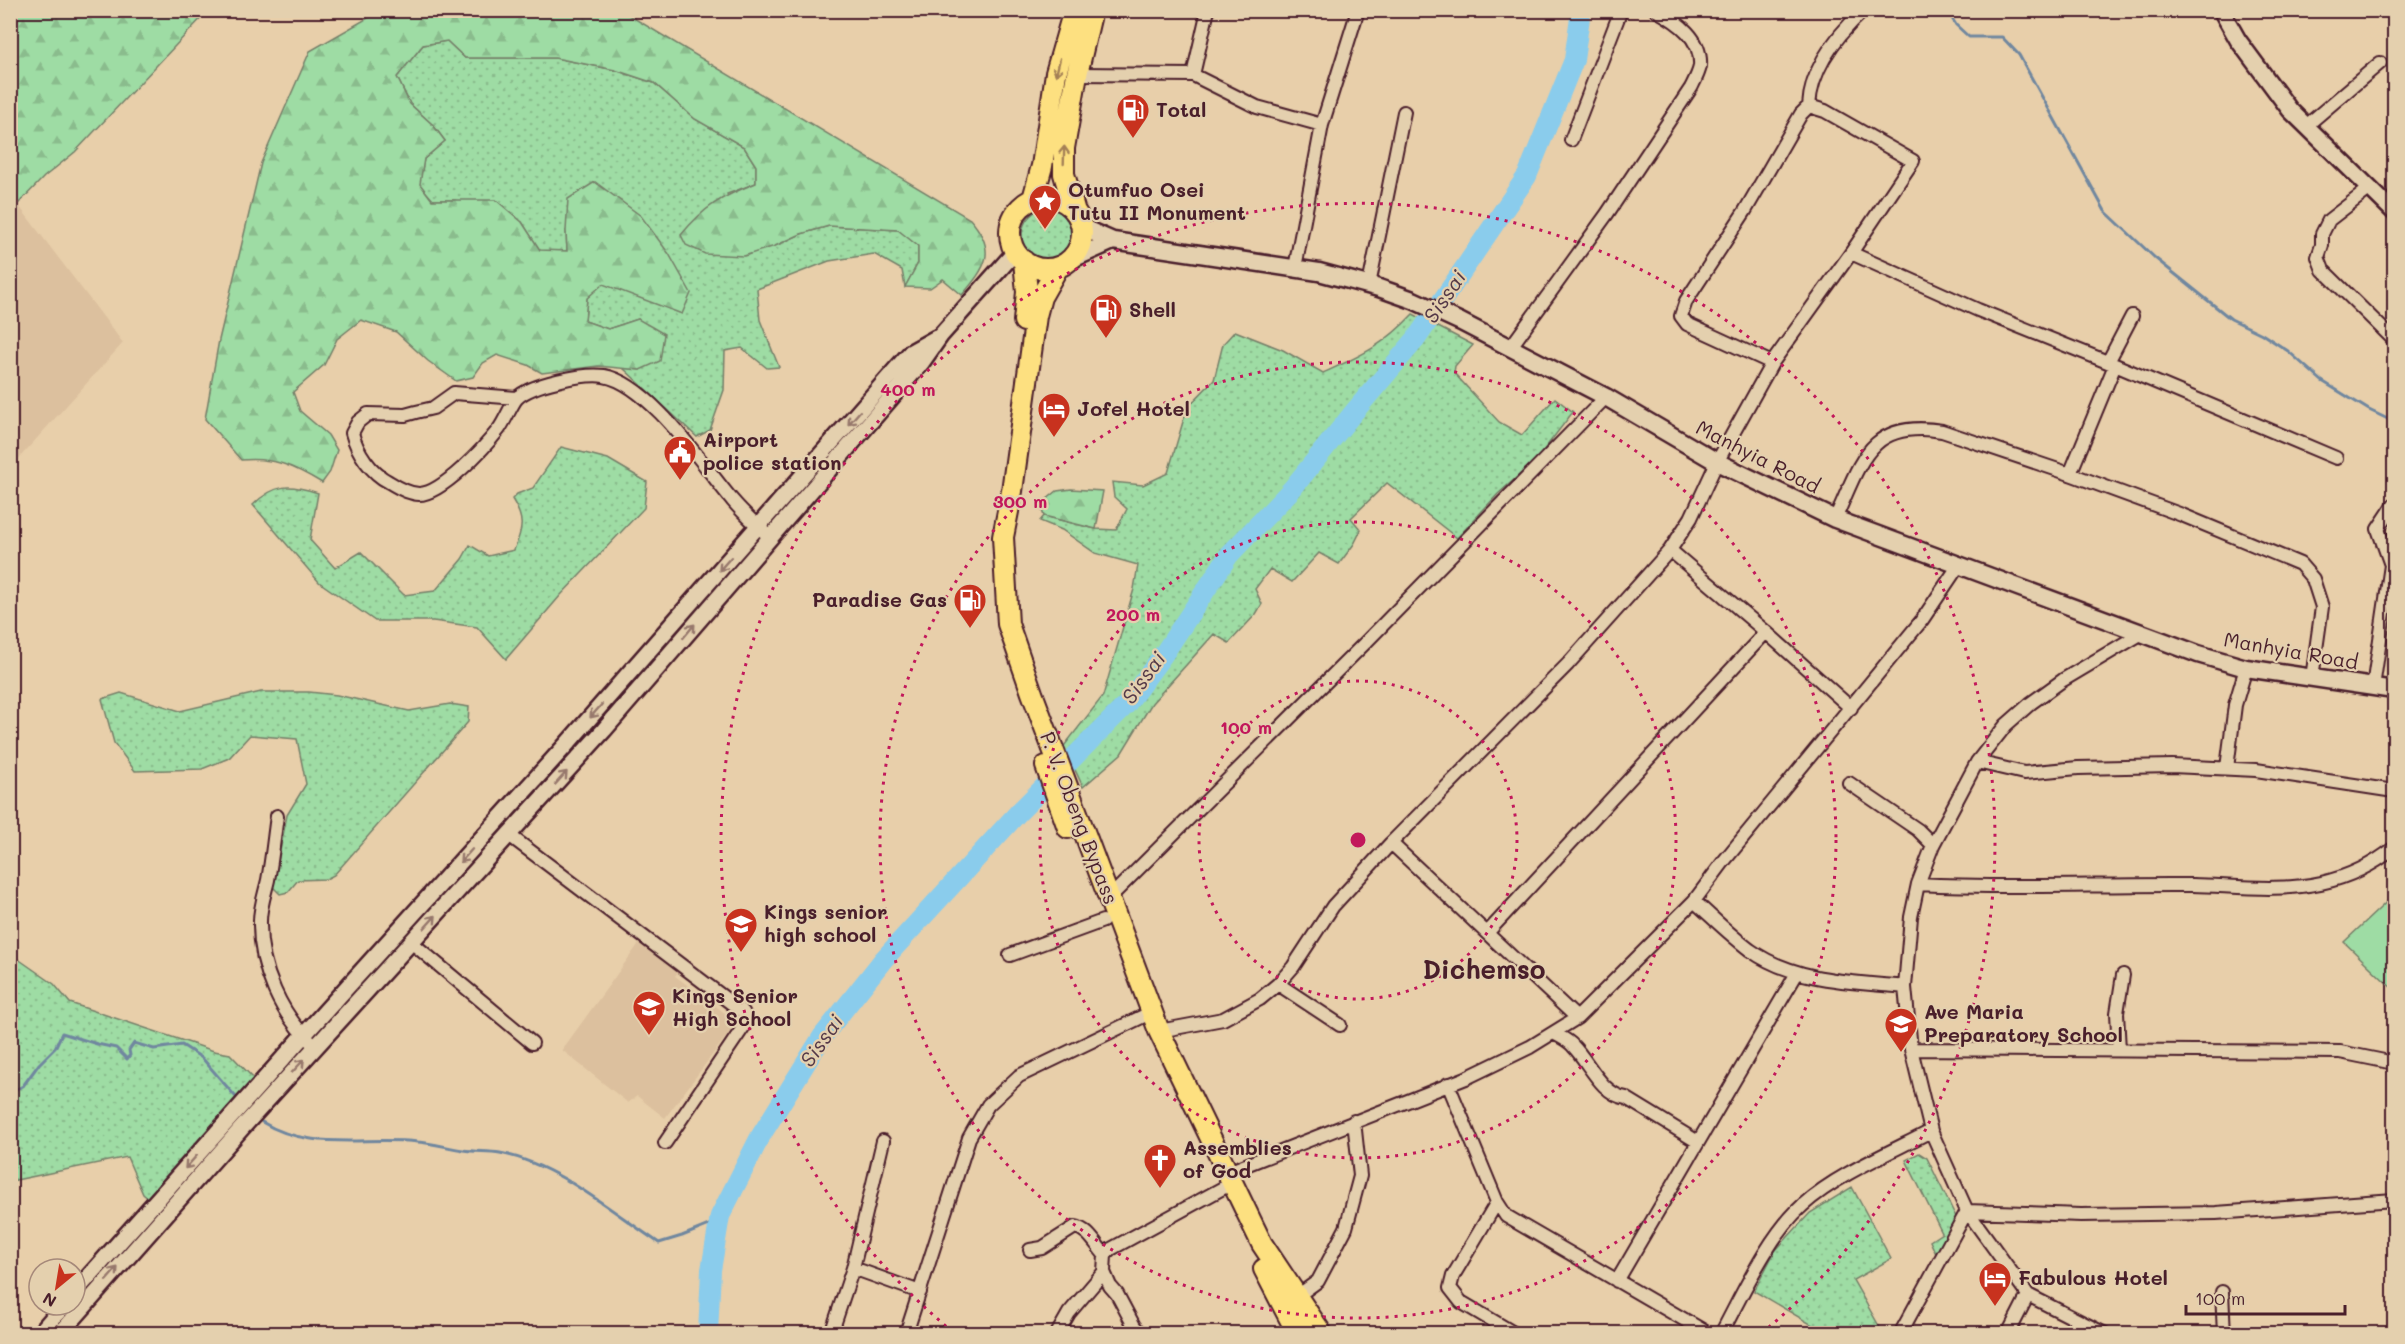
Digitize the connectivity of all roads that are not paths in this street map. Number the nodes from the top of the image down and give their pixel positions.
1 (1074, 10) edge
2 (1092, 10) edge
3 (1208, 10) edge
4 (1358, 10) edge
5 (1621, 10) edge
6 (1656, 10) edge
7 (1863, 10) edge
8 (2221, 10) edge
9 (2380, 63) dead end
10 (1077, 75) junction
11 (1192, 75) junction
12 (1809, 106) junction
13 (1404, 112) dead end
14 (1322, 125) junction
15 (2306, 126) junction
16 (1571, 140) dead end
17 (2369, 189) junction
18 (1033, 199) junction
19 (2394, 212) edge
20 (1078, 220) junction
21 (1113, 241) junction
22 (1851, 253) junction
23 (1020, 257) junction
24 (1063, 264) junction
25 (1295, 268) junction
26 (1369, 285) junction
27 (2132, 316) dead end
28 (2394, 340) edge
29 (1510, 348) junction
30 (1772, 363) junction
31 (2112, 364) junction
32 (1606, 397) junction
33 (517, 398) junction
34 (2336, 458) dead end
35 (1717, 462) junction
36 (2070, 474) junction
37 (2394, 505) edge
38 (1835, 519) junction
39 (763, 531) junction
40 (1670, 550) junction
41 (1959, 565) junction
42 (1767, 632) junction
43 (2142, 633) junction
44 (2246, 668) junction
45 (2312, 678) junction
46 (2373, 687) junction
47 (2394, 690) edge
48 (1851, 708) junction
49 (1977, 762) junction
50 (2227, 768) junction
51 (1057, 776) junction
52 (1849, 783) dead end
53 (2394, 791) edge
54 (277, 816) dead end
55 (509, 835) junction
56 (1391, 843) junction
57 (1933, 844) junction
58 (2394, 848) edge
59 (1918, 884) junction
60 (1109, 898) junction
61 (1694, 901) junction
62 (1103, 921) junction
63 (1486, 933) junction
64 (411, 942) junction
65 (1010, 954) dead end
66 (1797, 973) junction
67 (2123, 975) dead end
68 (1278, 984) junction
69 (1905, 987) junction
70 (1147, 1014) junction
71 (1577, 1018) junction
72 (1340, 1025) dead end
73 (1159, 1031) junction
74 (1554, 1033) junction
75 (303, 1036) junction
76 (532, 1043) dead end
77 (316, 1047) junction
78 (1911, 1049) junction
79 (2119, 1050) junction
80 (2394, 1063) edge
81 (1448, 1084) junction
82 (253, 1104) junction
83 (1354, 1121) junction
84 (235, 1124) junction
85 (1931, 1131) junction
86 (883, 1142) dead end
87 (1698, 1142) junction
88 (666, 1143) dead end
89 (1225, 1180) junction
90 (2394, 1200) edge
91 (1497, 1202) junction
92 (1966, 1211) junction
93 (1030, 1250) dead end
94 (1105, 1255) junction
95 (853, 1268) junction
96 (1104, 1272) junction
97 (87, 1279) edge
98 (1617, 1281) junction
99 (920, 1292) junction
100 (2222, 1292) dead end
101 (2028, 1294) junction
102 (1296, 1297) junction
103 (54, 1317) edge
104 (65, 1332) edge
105 (39, 1334) edge
106 (831, 1334) edge
107 (906, 1334) edge
108 (1057, 1334) edge
109 (1141, 1334) edge
110 (1301, 1334) edge
111 (1322, 1334) edge
112 (1515, 1334) edge
113 (1709, 1334) edge
114 (1721, 1334) edge
115 (1900, 1334) edge
116 (2008, 1334) edge
117 (2105, 1334) edge
118 (2224, 1334) edge

1 -> 18 highway
2 - 10 highway
3 - 11 street
4 - 14 street
5 - 16 street
6 - 29 street
7 - 12 street
8 - 15 street
9 - 15 street
10 - 11 street
20 -> 10 highway
11 - 14 street
12 - 22 street
12 - 30 street
13 - 26 street
14 - 25 street
15 - 17 street
17 - 19 street
17 - 28 street
18 - 20 highway
18 - 23 highway
20 - 21 main road, Manhyia Road
20 - 24 highway
21 - 24 main road
21 - 25 main road, Manhyia Road
22 - 30 street
22 - 31 street
23 - 24 highway
23 - 39 street
23 - 51 highway, P. V. Obeng Bypass
24 - 51 highway, P. V. Obeng Bypass
25 - 26 main road, Manhyia Road
26 - 29 main road, Manhyia Road
27 - 31 street
29 - 32 main road, Manhyia Road
30 - 35 street
31 - 34 street
31 - 36 street
32 - 35 main road, Manhyia Road
32 - 60 street
33 - 33 street
33 - 39 street
35 - 38 main road, Manhyia Road
35 - 40 street
36 - 38 street
36 - 45 street
37 - 46 street
38 - 41 main road, Manhyia Road
55 -> 39 street
39 -> 75 street
40 - 42 street
40 - 56 street
41 - 43 main road, Manhyia Road
41 - 48 street
42 - 48 street
42 - 63 street
43 - 44 main road, Manhyia Road
43 - 49 street
44 - 45 main road, Manhyia Road
44 - 50 street
45 - 46 main road, Manhyia Road
46 - 47 main road, Manhyia Road
48 - 61 street
49 - 50 street
49 - 57 street
50 - 53 street
51 - 60 highway, P. V. Obeng Bypass
51 - 62 highway, P. V. Obeng Bypass
52 - 57 street
54 - 75 street
64 -> 55 street
55 - 88 street
56 - 63 street
56 - 68 street
57 - 59 street
58 - 59 street
59 - 69 street
60 - 70 highway, P. V. Obeng Bypass
61 - 66 street
61 - 71 street
62 - 65 street
62 - 70 highway, P. V. Obeng Bypass
63 - 71 street
64 - 76 street
64 - 77 street
66 - 69 street
66 - 87 street
67 - 79 street
68 - 72 street
68 - 73 street
69 - 78 street
70 - 73 highway, P. V. Obeng Bypass
70 - 89 highway, P. V. Obeng Bypass
70 - 99 street
71 - 74 street
73 - 89 highway, P. V. Obeng Bypass
74 - 81 street
74 - 87 street
75 - 77 street
75 - 82 street
82 -> 77 street
78 - 79 street
78 - 85 street
79 - 80 street
81 - 83 street
81 - 91 street
82 - 84 street
83 - 89 street
83 - 102 street
84 -> 97 street
104 -> 84 street
85 - 92 street
85 - 114 street
86 - 95 street
87 - 98 street
89 - 94 street
89 - 102 highway, P. V. Obeng Bypass
89 - 110 highway, P. V. Obeng Bypass
90 - 92 street
91 - 98 street
91 - 112 street
92 - 101 street
92 - 115 street
93 - 94 street
94 - 96 street
95 - 99 street
95 - 106 street
96 - 108 street
96 - 109 street
98 - 113 street
99 - 107 street
100 - 118 street
101 - 116 street
101 - 117 street
102 - 111 highway, P. V. Obeng Bypass
103 - 105 street

